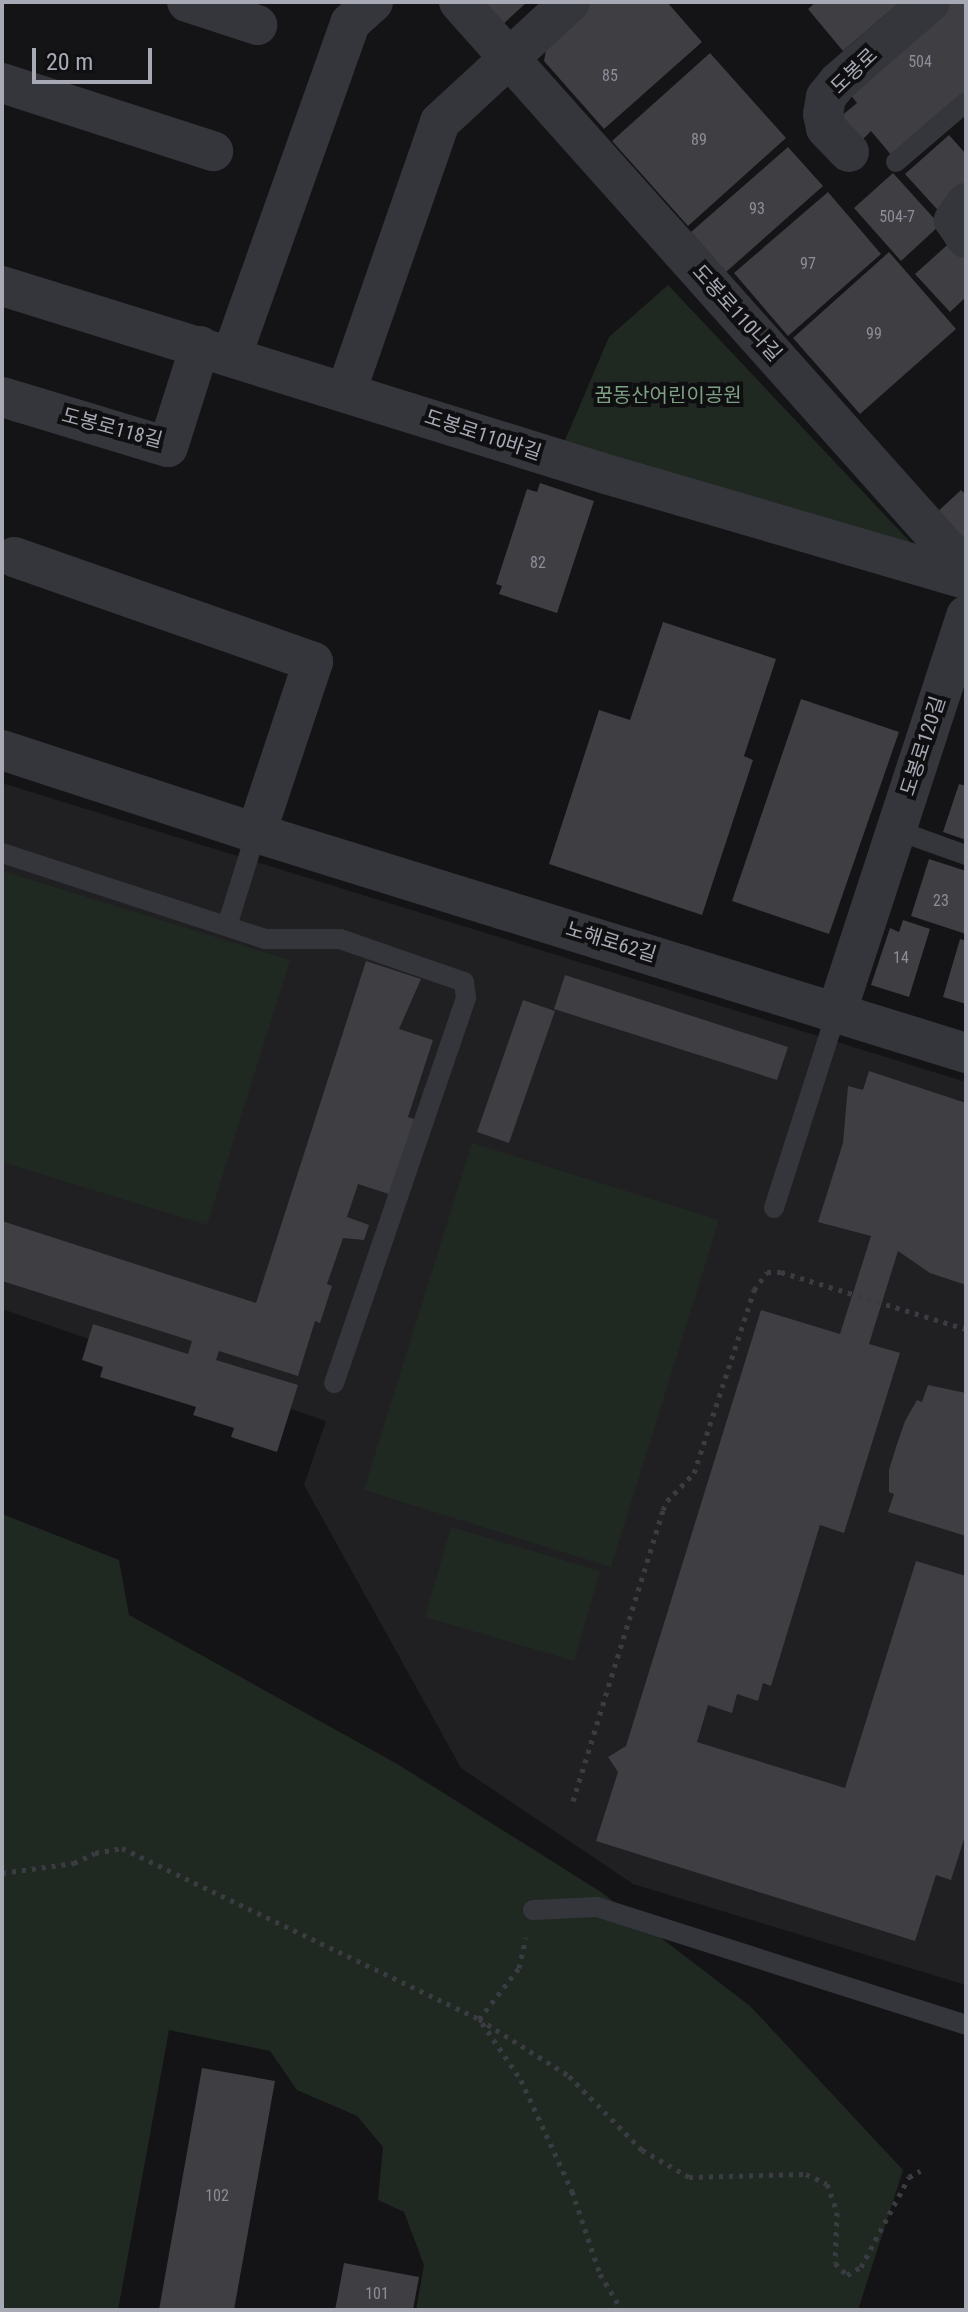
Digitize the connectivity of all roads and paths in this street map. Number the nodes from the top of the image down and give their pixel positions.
1 (187, 2) edge
2 (373, 2) edge
3 (459, 2) edge
4 (570, 2) edge
5 (930, 2) edge
6 (257, 25) dead end
7 (508, 56) junction
8 (2, 83) edge
9 (966, 102) edge
10 (213, 151) dead end
11 (849, 152) dead end
12 (896, 162) dead end
13 (966, 203) edge
14 (966, 238) edge
15 (2, 286) edge
16 (216, 351) junction
17 (346, 392) junction
18 (2, 397) edge
19 (14, 557) dead end
20 (966, 570) edge
21 (966, 579) edge
22 (966, 616) edge
23 (2, 750) edge
24 (896, 830) junction
25 (256, 833) junction
26 (2, 853) edge
27 (966, 855) edge
28 (227, 926) junction
29 (837, 1011) junction
30 (966, 1053) edge
31 (774, 1208) dead end
32 (966, 1329) edge
33 (334, 1383) dead end
34 (573, 1801) dead end
35 (2, 1873) edge
36 (533, 1910) joint
37 (479, 2019) junction
38 (966, 2025) edge
39 (920, 2171) dead end
40 (622, 2310) edge

1 - 6 street
2 - 16 street
3 - 7 street, 도봉로110나길
4 - 7 street
5 - 11 street, 도봉로
7 - 17 street
7 - 20 street, 도봉로110나길
8 - 10 street
9 - 12 lane
13 - 14 street
15 - 16 street, 도봉로110바길
16 - 17 street, 도봉로110바길
16 - 18 street, 도봉로118길
17 - 21 street, 도봉로110바길
19 - 25 street
22 - 24 street, 도봉로120길
23 - 25 street, 노해로62길
24 - 27 lane
24 - 29 street, 도봉로120길
25 - 28 lane
25 - 29 street, 노해로62길
26 - 28 lane
28 - 33 lane
29 - 30 street, 노해로62길
29 - 31 lane
32 - 34 path
35 - 37 path
36 - 37 path
36 - 38 lane
37 - 39 path
37 - 40 path

